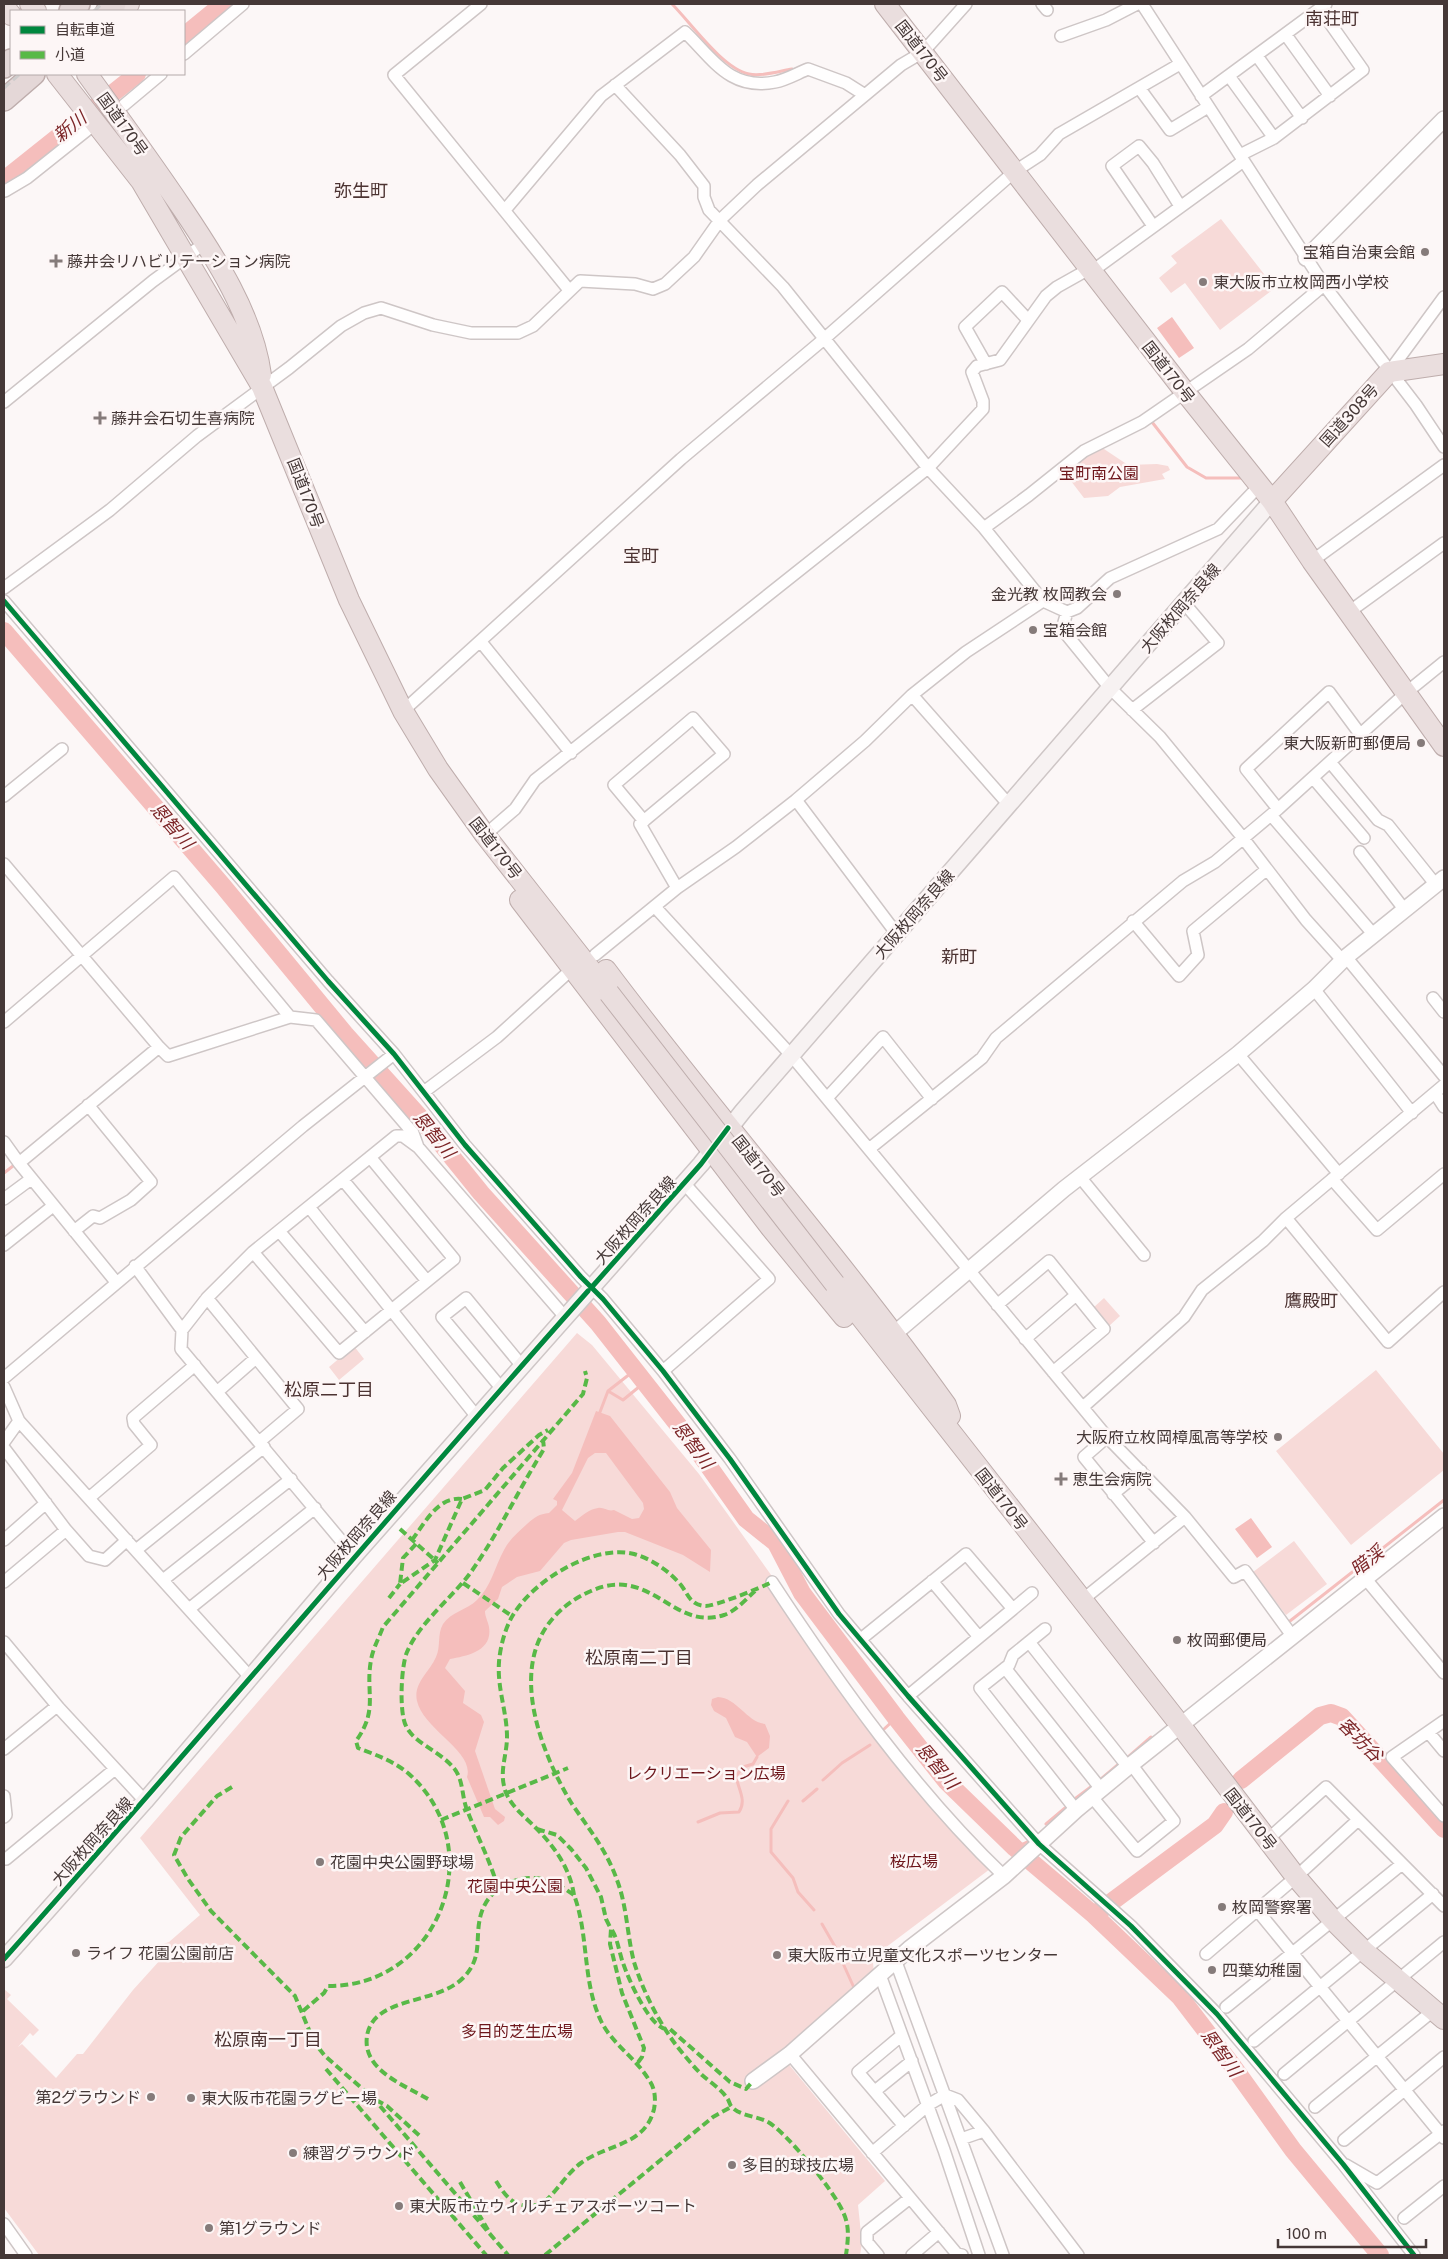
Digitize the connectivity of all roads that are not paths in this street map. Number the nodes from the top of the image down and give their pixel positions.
1 (243, 4) edge
2 (482, 4) edge
3 (885, 4) edge
4 (966, 4) edge
5 (1137, 4) edge
6 (1142, 4) edge
7 (1323, 6) edge
8 (1286, 35) junction
9 (1061, 36) dead end
10 (922, 52) junction
11 (185, 53) edge
12 (1257, 56) junction
13 (1180, 64) junction
14 (28, 75) edge
15 (33, 75) edge
16 (43, 75) edge
17 (59, 75) edge
18 (89, 75) edge
19 (159, 75) edge
20 (1230, 76) junction
21 (615, 85) junction
22 (1140, 89) junction
23 (865, 96) junction
24 (1201, 96) junction
25 (1330, 96) junction
26 (112, 101) junction
27 (4, 104) edge
28 (1208, 107) junction
29 (91, 116) junction
30 (1302, 118) junction
31 (1444, 119) edge
32 (1274, 138) junction
33 (1241, 159) junction
34 (1014, 172) junction
35 (5, 191) edge
36 (1180, 206) junction
37 (505, 210) junction
38 (720, 220) junction
39 (1153, 226) junction
40 (205, 243) junction
41 (185, 256) junction
42 (1306, 258) junction
43 (1090, 270) junction
44 (1324, 285) junction
45 (569, 290) junction
46 (1444, 297) edge
47 (1028, 320) junction
48 (824, 339) junction
49 (986, 364) junction
50 (1444, 364) edge
51 (1389, 372) junction
52 (262, 387) junction
53 (1185, 392) junction
54 (4, 402) edge
55 (1444, 447) edge
56 (1444, 465) edge
57 (928, 468) junction
58 (1259, 486) junction
59 (1272, 501) junction
60 (984, 528) junction
61 (1444, 543) edge
62 (1312, 561) junction
63 (4, 588) edge
64 (4, 601) edge
65 (1043, 601) junction
66 (1185, 604) junction
67 (1067, 612) junction
68 (1349, 612) junction
69 (481, 642) junction
70 (1444, 662) edge
71 (1110, 688) junction
72 (1407, 692) junction
73 (912, 695) junction
74 (1132, 710) junction
75 (403, 711) junction
76 (1360, 734) junction
77 (1444, 746) edge
78 (62, 749) dead end
79 (571, 753) junction
80 (1330, 762) junction
81 (1314, 779) junction
82 (4, 796) edge
83 (796, 800) junction
84 (1010, 806) junction
85 (1275, 812) junction
86 (644, 821) junction
87 (1243, 838) junction
88 (1364, 838) dead end
89 (491, 842) junction
90 (1360, 852) dead end
91 (4, 864) edge
92 (1266, 870) junction
93 (1440, 881) edge
94 (677, 888) junction
95 (655, 907) junction
96 (1404, 909) junction
97 (1133, 921) junction
98 (896, 933) junction
99 (1374, 935) junction
100 (595, 954) junction
101 (83, 956) junction
102 (1345, 959) junction
103 (572, 968) junction
104 (1314, 989) junction
105 (1433, 998) dead end
106 (1444, 1012) edge
107 (290, 1017) junction
108 (4, 1022) edge
109 (159, 1048) junction
110 (1238, 1054) junction
111 (792, 1055) junction
112 (391, 1056) junction
113 (1444, 1076) edge
114 (368, 1077) junction
115 (1440, 1089) edge
116 (425, 1091) junction
117 (827, 1098) junction
118 (932, 1099) junction
119 (88, 1105) junction
120 (1444, 1107) edge
121 (1412, 1113) junction
122 (728, 1128) junction
123 (4, 1142) edge
124 (418, 1147) junction
125 (869, 1149) junction
126 (713, 1150) junction
127 (370, 1157) junction
128 (19, 1163) junction
129 (1444, 1174) edge
130 (1335, 1176) junction
131 (31, 1178) junction
132 (1080, 1178) junction
133 (342, 1180) junction
134 (684, 1183) junction
135 (4, 1199) edge
136 (53, 1206) junction
137 (309, 1207) junction
138 (1286, 1218) junction
139 (74, 1231) junction
140 (279, 1231) junction
141 (4, 1245) edge
142 (254, 1252) junction
143 (1144, 1255) dead end
144 (136, 1266) junction
145 (969, 1270) junction
146 (427, 1281) junction
147 (116, 1282) junction
148 (590, 1290) junction
149 (1444, 1292) edge
150 (1076, 1295) junction
151 (207, 1298) junction
152 (997, 1305) junction
153 (392, 1310) junction
154 (568, 1315) junction
155 (182, 1330) junction
156 (365, 1332) junction
157 (894, 1334) junction
158 (1025, 1340) junction
159 (256, 1358) junction
160 (195, 1365) junction
161 (522, 1366) junction
162 (663, 1371) junction
163 (1053, 1372) junction
164 (4, 1378) edge
165 (502, 1389) junction
166 (5, 1391) edge
167 (217, 1392) junction
168 (1083, 1406) junction
169 (477, 1416) junction
170 (19, 1421) junction
171 (1107, 1437) junction
172 (4, 1441) edge
173 (261, 1445) junction
174 (4, 1448) edge
175 (962, 1448) junction
176 (1141, 1471) junction
177 (291, 1479) junction
178 (1113, 1494) junction
179 (89, 1498) junction
180 (46, 1503) junction
181 (315, 1508) junction
182 (1444, 1516) edge
183 (1185, 1517) junction
184 (66, 1530) junction
185 (4, 1540) edge
186 (127, 1540) junction
187 (1154, 1543) junction
188 (136, 1550) junction
189 (354, 1556) junction
190 (1365, 1578) junction
191 (163, 1580) junction
192 (932, 1581) junction
193 (4, 1582) edge
194 (772, 1582) dead end
195 (1032, 1593) dead end
196 (1081, 1600) junction
197 (190, 1609) junction
198 (1012, 1609) junction
199 (1045, 1629) dead end
200 (979, 1637) junction
201 (1293, 1637) junction
202 (861, 1639) junction
203 (1029, 1642) junction
204 (4, 1645) edge
205 (1004, 1668) junction
206 (1444, 1673) edge
207 (250, 1677) junction
208 (908, 1696) junction
209 (57, 1706) junction
210 (1444, 1721) edge
211 (1180, 1726) junction
212 (1429, 1733) junction
213 (4, 1749) edge
214 (1444, 1751) edge
215 (1129, 1766) junction
216 (115, 1769) junction
217 (1096, 1793) junction
218 (4, 1796) edge
219 (145, 1800) junction
220 (1076, 1810) junction
221 (1444, 1816) edge
222 (4, 1817) edge
223 (1358, 1820) junction
224 (1267, 1840) junction
225 (1038, 1845) junction
226 (6, 1859) dead end
227 (1402, 1864) junction
228 (1006, 1874) junction
229 (1296, 1877) junction
230 (1433, 1894) junction
231 (1444, 1906) edge
232 (1257, 1910) junction
233 (1333, 1920) junction
234 (1444, 1942) edge
235 (1365, 1952) junction
236 (1292, 1953) junction
237 (1206, 1954) dead end
238 (4, 1959) edge
239 (896, 1962) junction
240 (880, 1976) junction
241 (1398, 1980) junction
242 (1320, 1987) junction
243 (1226, 2007) dead end
244 (1439, 2015) edge
245 (1349, 2021) junction
246 (902, 2035) junction
247 (1254, 2041) dead end
248 (790, 2054) junction
249 (1377, 2056) junction
250 (1444, 2057) edge
251 (912, 2061) junction
252 (1284, 2074) dead end
253 (753, 2081) dead end
254 (1404, 2090) junction
255 (875, 2092) junction
256 (945, 2095) junction
257 (928, 2105) junction
258 (1315, 2107) dead end
259 (904, 2126) junction
260 (984, 2132) junction
261 (1443, 2134) edge
262 (961, 2139) junction
263 (1344, 2140) dead end
264 (872, 2153) junction
265 (1344, 2164) junction
266 (1444, 2186) edge
267 (910, 2198) junction
268 (1404, 2218) dead end
269 (4, 2224) edge
270 (939, 2232) junction
271 (976, 2254) edge
272 (26, 2255) edge
273 (878, 2255) edge
274 (912, 2255) edge
275 (962, 2255) edge
276 (1004, 2255) edge
277 (1078, 2255) edge
278 (1414, 2255) edge

1 - 11 street
2 - 37 street
3 - 10 highway, 国道170号
4 - 10 street
5 - 9 street
6 - 13 street
7 - 8 street
7 - 25 street
8 - 12 street
8 - 25 street
10 - 23 street
10 - 34 highway, 国道170号
12 - 20 street
12 - 30 street
13 - 22 street
13 - 24 street
14 - 27 highway
15 - 27 highway
16 - 27 highway
17 - 29 highway, 国道170号
18 - 26 highway, 国道170号
19 - 26 street
20 - 24 street
20 - 32 street
21 - 23 street
21 - 37 street
21 - 38 street
22 - 28 street
22 - 34 street
23 - 38 street
24 - 28 street
25 - 30 street
26 - 40 highway, 国道170号
28 - 33 street
29 - 35 street
29 - 41 highway, 国道170号
30 - 32 street
31 - 42 street
32 - 33 street
33 - 36 street
33 - 42 street
34 - 43 highway, 国道170号
34 - 48 street
36 - 39 street
36 - 39 street
37 - 45 street
38 - 45 street
38 - 48 street
39 - 43 street
40 - 41 street
40 - 52 highway, 国道170号
41 - 52 highway, 国道170号
41 - 54 street
42 - 44 street
43 - 47 street
43 - 53 highway, 国道170号
44 - 51 street
44 - 53 street
45 - 52 street
46 - 51 street
47 - 49 street
47 - 49 street
48 - 57 street
48 - 69 street
49 - 57 street
50 - 51 highway, 国道308号
51 - 55 street
51 - 59 highway, 国道308号
52 - 63 street
52 - 75 highway, 国道170号
53 - 58 highway, 国道170号
53 - 60 street
56 - 62 street
57 - 60 street
57 - 79 street
58 - 59 highway, 国道170号
58 - 67 street
59 - 62 highway, 国道170号
59 - 66 main road, 大阪枚岡奈良線
60 - 65 street
61 - 68 street
62 - 68 highway, 国道170号
64 - 112 street
65 - 67 street
65 - 73 street
66 - 71 main road, 大阪枚岡奈良線
66 - 74 street
67 - 71 street
68 - 72 highway, 国道170号
69 - 75 street
69 - 79 street
70 - 72 street
71 - 74 street
71 - 84 main road, 大阪枚岡奈良線
72 - 76 street
72 - 77 highway, 国道170号
73 - 83 street
73 - 84 street
74 - 87 street
75 - 89 highway, 国道170号
76 - 80 street
76 - 85 street
78 - 82 street
79 - 89 street
80 - 81 street
80 - 93 street
81 - 85 street
81 - 88 street
83 - 94 street
83 - 98 street
84 - 98 main road, 大阪枚岡奈良線
85 - 87 street
85 - 99 street
86 - 86 street
86 - 94 street
87 - 92 street
87 - 97 street
89 - 100 highway
89 - 103 highway
89 - 175 highway, 国道170号, bridge
90 - 96 street
91 - 101 street
92 - 97 street
92 - 102 street
93 - 96 street
94 - 95 street
95 - 100 street
95 - 111 street
96 - 99 street
97 - 118 street
98 - 111 main road, 大阪枚岡奈良線
99 - 102 street
100 - 122 highway
101 - 107 street
101 - 108 street
101 - 109 street
102 - 104 street
102 - 113 street
103 - 116 street
103 - 126 highway
104 - 110 street
104 - 121 street
105 - 106 street
107 - 109 street
107 - 114 street
109 - 119 street
110 - 130 street
110 - 132 street
111 - 117 street
111 - 122 main road, 大阪枚岡奈良線
112 - 114 street
112 - 116 street
114 - 124 street
114 - 144 street
115 - 120 street
115 - 121 street
116 - 148 street
117 - 118 street
117 - 125 street
118 - 125 street
119 - 128 street
119 - 139 street
121 - 130 street
122 - 126 main road, 大阪枚岡奈良線
122 - 157 highway
123 - 128 street
124 - 127 street
124 - 154 street
125 - 145 street
126 - 134 main road, 大阪枚岡奈良線
126 - 175 highway
127 - 133 street
127 - 146 street
128 - 131 street
129 - 130 street
130 - 138 street
131 - 135 street
131 - 136 street
132 - 143 street
132 - 145 street
133 - 137 street
133 - 146 street
134 - 148 main road, 大阪枚岡奈良線
134 - 162 street
136 - 139 street
136 - 141 street
137 - 140 street
137 - 153 street
138 - 149 street
138 - 168 street
139 - 147 street
140 - 142 street
140 - 156 street
142 - 151 street
142 - 156 street
144 - 147 street
144 - 155 street
145 - 152 street
145 - 157 street
146 - 153 street
147 - 164 street
148 - 154 main road, 大阪枚岡奈良線
148 - 162 street
150 - 152 street
150 - 158 street
150 - 163 street
151 - 155 street
151 - 159 street
152 - 158 street
153 - 156 street
153 - 169 street
154 - 161 main road, 大阪枚岡奈良線
155 - 160 street
157 - 175 highway
158 - 163 street
159 - 167 street
159 - 173 street
160 - 167 street
160 - 179 street
161 - 165 main road, 大阪枚岡奈良線
161 - 165 street
162 - 202 street
163 - 168 street
165 - 169 main road, 大阪枚岡奈良線
166 - 170 street
167 - 173 street
168 - 171 street
169 - 189 main road, 大阪枚岡奈良線
170 - 172 street
170 - 179 street
171 - 176 street
171 - 178 street
173 - 177 street
173 - 188 street
174 - 180 street
175 - 196 highway, 国道170号
176 - 178 street
176 - 183 street
177 - 181 street
177 - 191 street
178 - 187 street
179 - 186 street
180 - 184 street
180 - 185 street
181 - 189 street
181 - 197 street
182 - 190 street
183 - 187 street
183 - 201 street
184 - 186 street
184 - 193 street
186 - 188 street
187 - 196 street
188 - 191 street
189 - 207 main road, 大阪枚岡奈良線
190 - 201 street
190 - 206 street
191 - 197 street
192 - 198 street
192 - 200 street
192 - 202 street
194 - 228 street
195 - 198 street
196 - 211 highway, 国道170号
197 - 207 street
198 - 200 street
199 - 203 street
200 - 208 street
201 - 211 street
202 - 208 street
203 - 205 street
203 - 215 street
204 - 209 street
205 - 217 street
205 - 220 street
207 - 219 main road, 大阪枚岡奈良線
208 - 225 street
209 - 213 street
209 - 216 street
210 - 212 street
211 - 215 street
211 - 224 highway, 国道170号
212 - 214 street
212 - 221 street
215 - 217 street
215 - 217 street
216 - 219 street
216 - 226 street
217 - 220 street
218 - 222 street
219 - 238 main road, 大阪枚岡奈良線
220 - 225 street
223 - 224 street
223 - 227 street
223 - 229 street
224 - 229 highway, 国道170号
225 - 228 street
225 - 265 street
227 - 230 street
227 - 233 street
228 - 239 street
229 - 232 street
229 - 233 highway, 国道170号
230 - 231 street
230 - 235 street
232 - 236 street
232 - 237 street
233 - 235 highway, 国道170号
233 - 236 street
234 - 241 street
235 - 241 highway, 国道170号
235 - 242 street
236 - 242 street
236 - 243 street
239 - 240 street
239 - 256 street
240 - 246 street
240 - 248 street
241 - 244 highway, 国道170号
241 - 245 street
242 - 245 street
242 - 247 street
244 - 249 street
245 - 249 street
245 - 252 street
246 - 251 street
246 - 255 street
248 - 253 street
248 - 264 street
249 - 254 street
249 - 258 street
250 - 254 street
251 - 255 street
251 - 257 street
254 - 261 street
254 - 263 street
255 - 259 street
256 - 257 street
256 - 260 street
256 - 262 street
257 - 259 street
257 - 271 street
259 - 264 street
260 - 262 street
260 - 277 street
261 - 265 street
262 - 276 street
264 - 267 street
265 - 278 street
266 - 268 street
267 - 270 street
267 - 273 street
269 - 272 street
270 - 274 street
270 - 275 street

